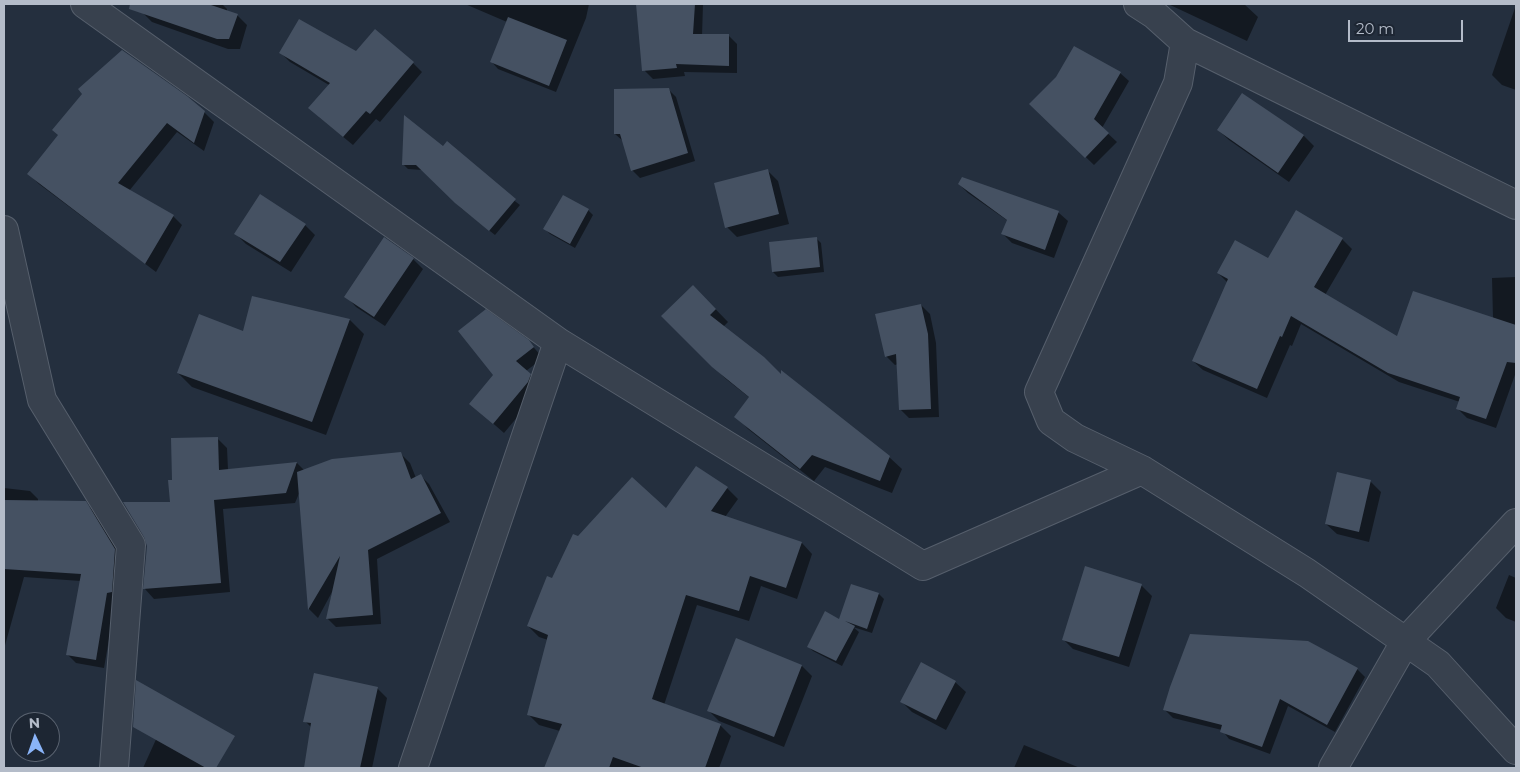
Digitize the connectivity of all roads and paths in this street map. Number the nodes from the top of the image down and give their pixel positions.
1 (85, 4) edge
2 (1138, 4) edge
3 (1185, 42) junction
4 (1516, 205) edge
5 (4, 230) edge
6 (558, 342) junction
7 (1142, 470) junction
8 (1516, 523) edge
9 (1405, 642) junction
10 (1516, 750) edge
11 (114, 768) edge
12 (413, 768) edge
13 (1333, 768) edge

1 - 6 street
2 - 3 street
3 - 4 street
3 - 7 street
5 - 11 street
6 - 7 street
6 - 12 street
7 - 9 street
8 - 9 street
9 - 10 street
9 - 13 street

